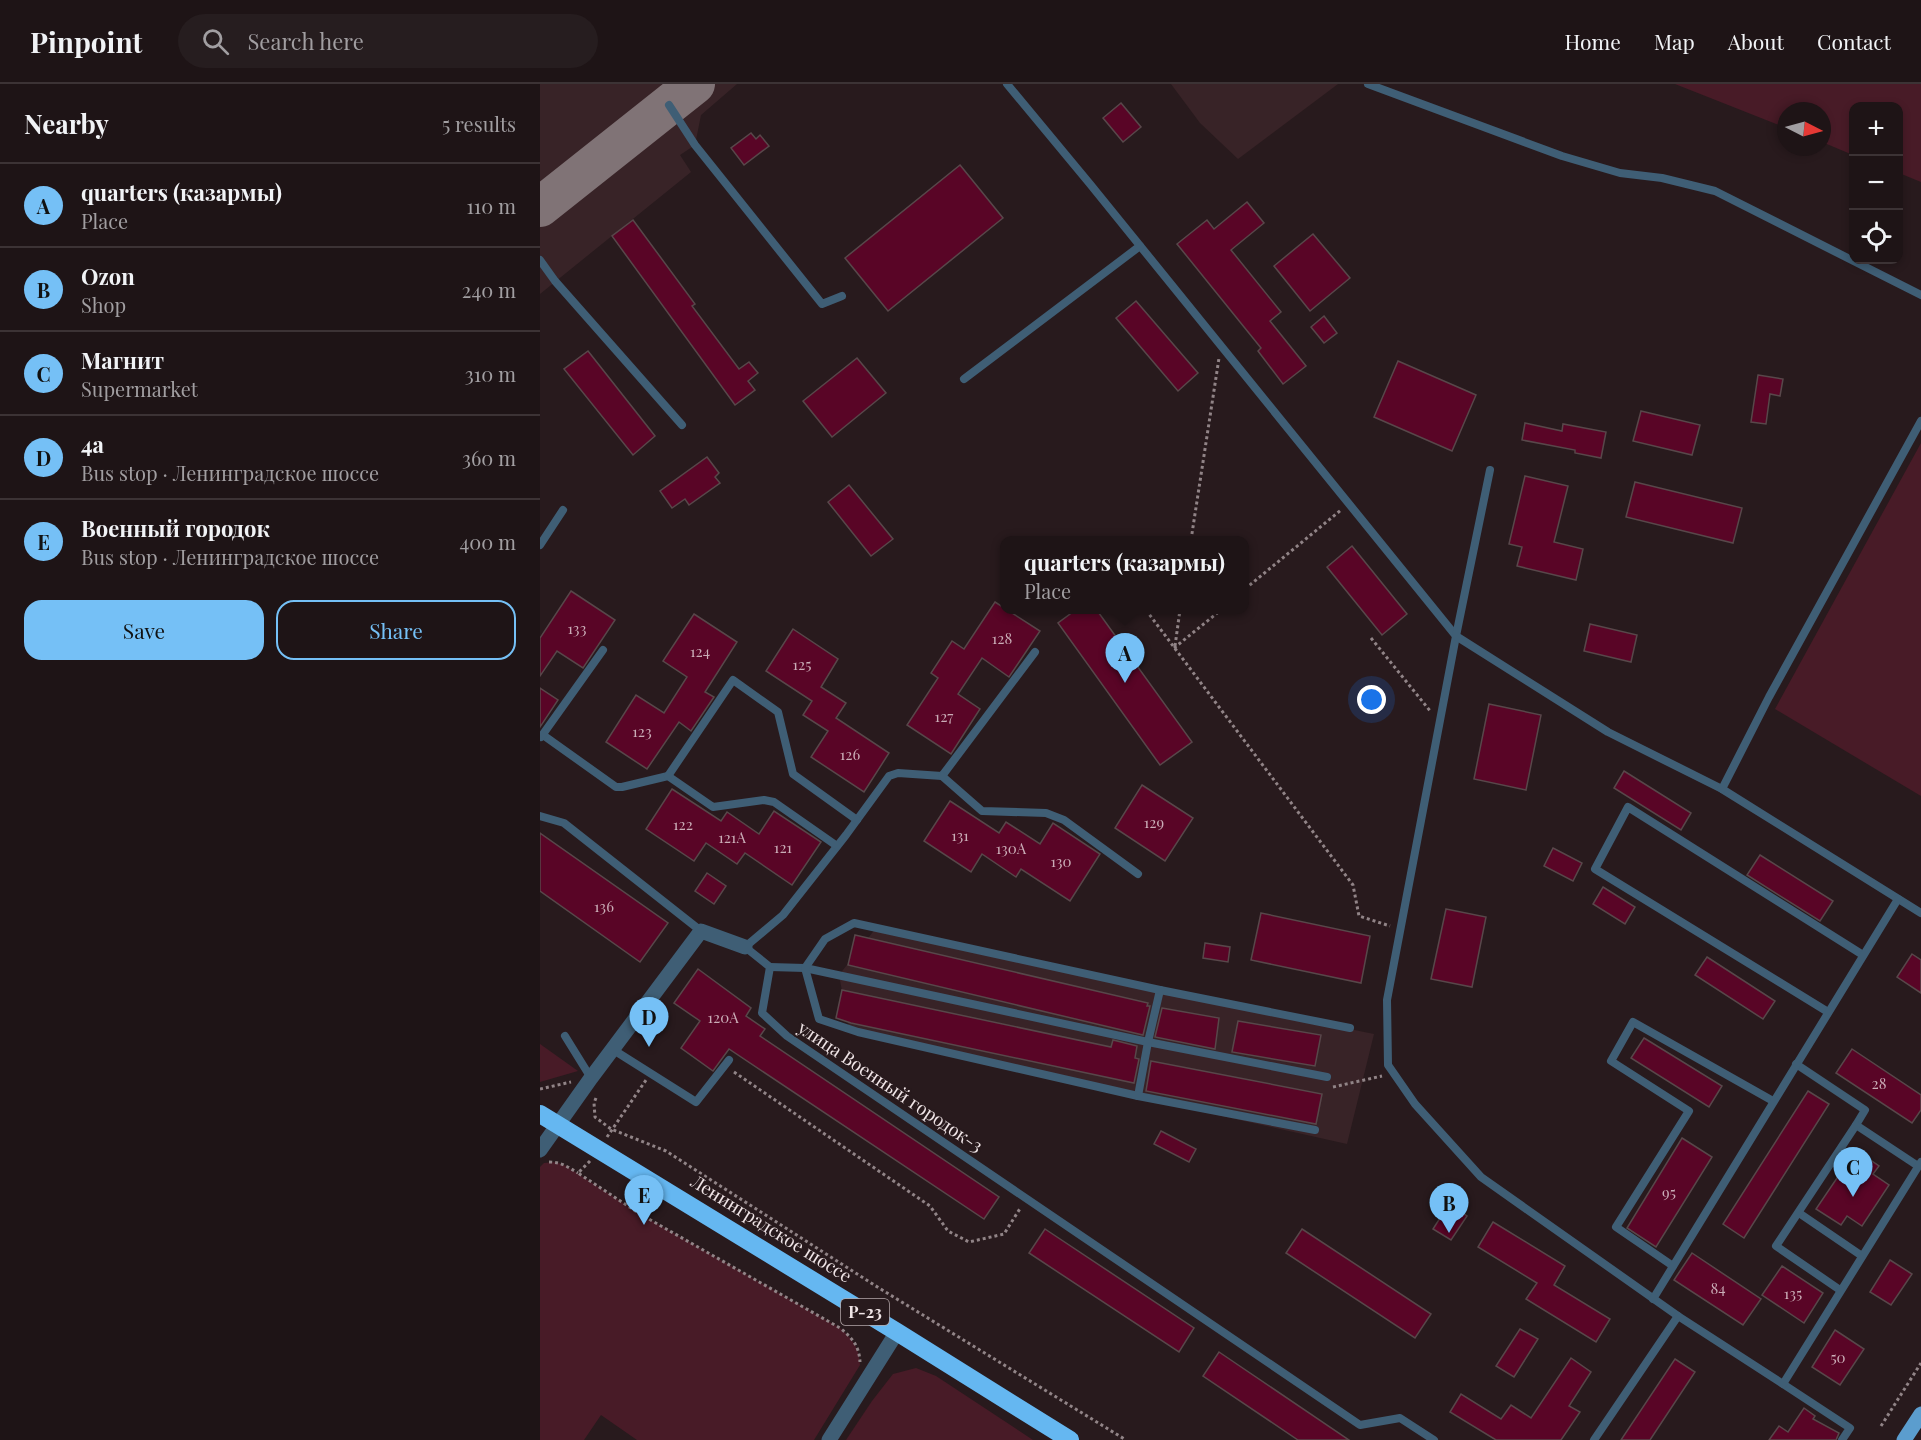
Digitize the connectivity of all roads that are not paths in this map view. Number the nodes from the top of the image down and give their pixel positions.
1 (1006, 84) edge
2 (1368, 84) edge
3 (669, 105) dead end
4 (1140, 246) junction
5 (540, 260) edge
6 (1921, 295) edge
7 (842, 296) dead end
8 (964, 379) dead end
9 (1921, 421) edge
10 (682, 426) dead end
11 (1490, 470) dead end
12 (564, 510) dead end
13 (540, 545) edge
14 (1456, 636) junction
15 (603, 650) dead end
16 (1035, 652) dead end
17 (541, 736) edge
18 (668, 776) junction
19 (942, 776) junction
20 (1722, 789) junction
21 (540, 816) edge
22 (857, 820) junction
23 (837, 846) junction
24 (1138, 874) dead end
25 (1898, 900) junction
26 (1921, 913) edge
27 (701, 931) junction
28 (745, 947) junction
29 (1863, 955) junction
30 (770, 967) junction
31 (805, 968) junction
32 (1160, 990) junction
33 (1828, 1012) junction
34 (1350, 1028) dead end
35 (565, 1036) dead end
36 (1148, 1042) junction
37 (612, 1049) junction
38 (727, 1063) road end
39 (1796, 1064) junction
40 (1326, 1077) dead end
41 (591, 1078) junction
42 (1138, 1096) junction
43 (1773, 1101) junction
44 (540, 1113) edge
45 (1856, 1125) junction
46 (558, 1126) junction
47 (1315, 1130) dead end
48 (542, 1157) edge
49 (1920, 1164) edge
50 (1799, 1213) junction
51 (1862, 1256) junction
52 (1673, 1266) junction
53 (1840, 1290) junction
54 (1653, 1299) junction
55 (1678, 1316) junction
56 (897, 1332) junction
57 (1783, 1384) junction
58 (1921, 1414) edge
59 (829, 1440) edge
60 (1070, 1440) edge
61 (1434, 1440) edge
62 (1594, 1440) edge
63 (1842, 1440) edge
64 (1904, 1440) edge

1 - 4 lane
2 - 6 lane
3 - 7 lane
4 - 8 lane
4 - 14 lane
5 - 10 lane
9 - 20 lane
11 - 14 lane
12 - 13 lane
14 - 20 lane
14 - 54 lane
15 - 17 lane
16 - 19 lane
17 - 18 lane
18 - 22 lane
18 - 23 lane
19 - 22 lane
19 - 24 lane
20 - 25 lane
21 - 27 lane
22 - 23 lane
23 - 28 lane
25 - 26 lane
25 - 29 lane
27 - 28 street
27 - 37 street
28 - 30 lane
29 - 33 lane
29 - 33 lane
30 - 31 lane
30 - 61 lane, улица Военный городок-3
31 - 32 lane
31 - 36 lane
31 - 42 lane
32 - 34 lane
32 - 36 lane
33 - 39 lane
35 - 41 lane
36 - 40 lane
36 - 42 lane
37 - 38 lane
37 - 41 street
39 - 43 lane
39 - 45 lane
41 - 46 street
42 - 47 lane
43 - 52 lane
43 - 52 lane
44 - 46 highway, Ленинградское шоссе / Р-23
45 - 49 lane
45 - 50 lane
46 - 48 street
46 - 56 highway, Ленинградское шоссе / Р-23
49 - 51 lane
50 - 51 lane
50 - 53 lane
51 - 53 lane
52 - 54 lane
53 - 57 lane
54 - 55 lane
55 - 57 lane
55 - 62 lane
56 - 59 street
56 - 60 highway, Ленинградское шоссе / Р-23
57 - 63 lane
58 - 64 main road

